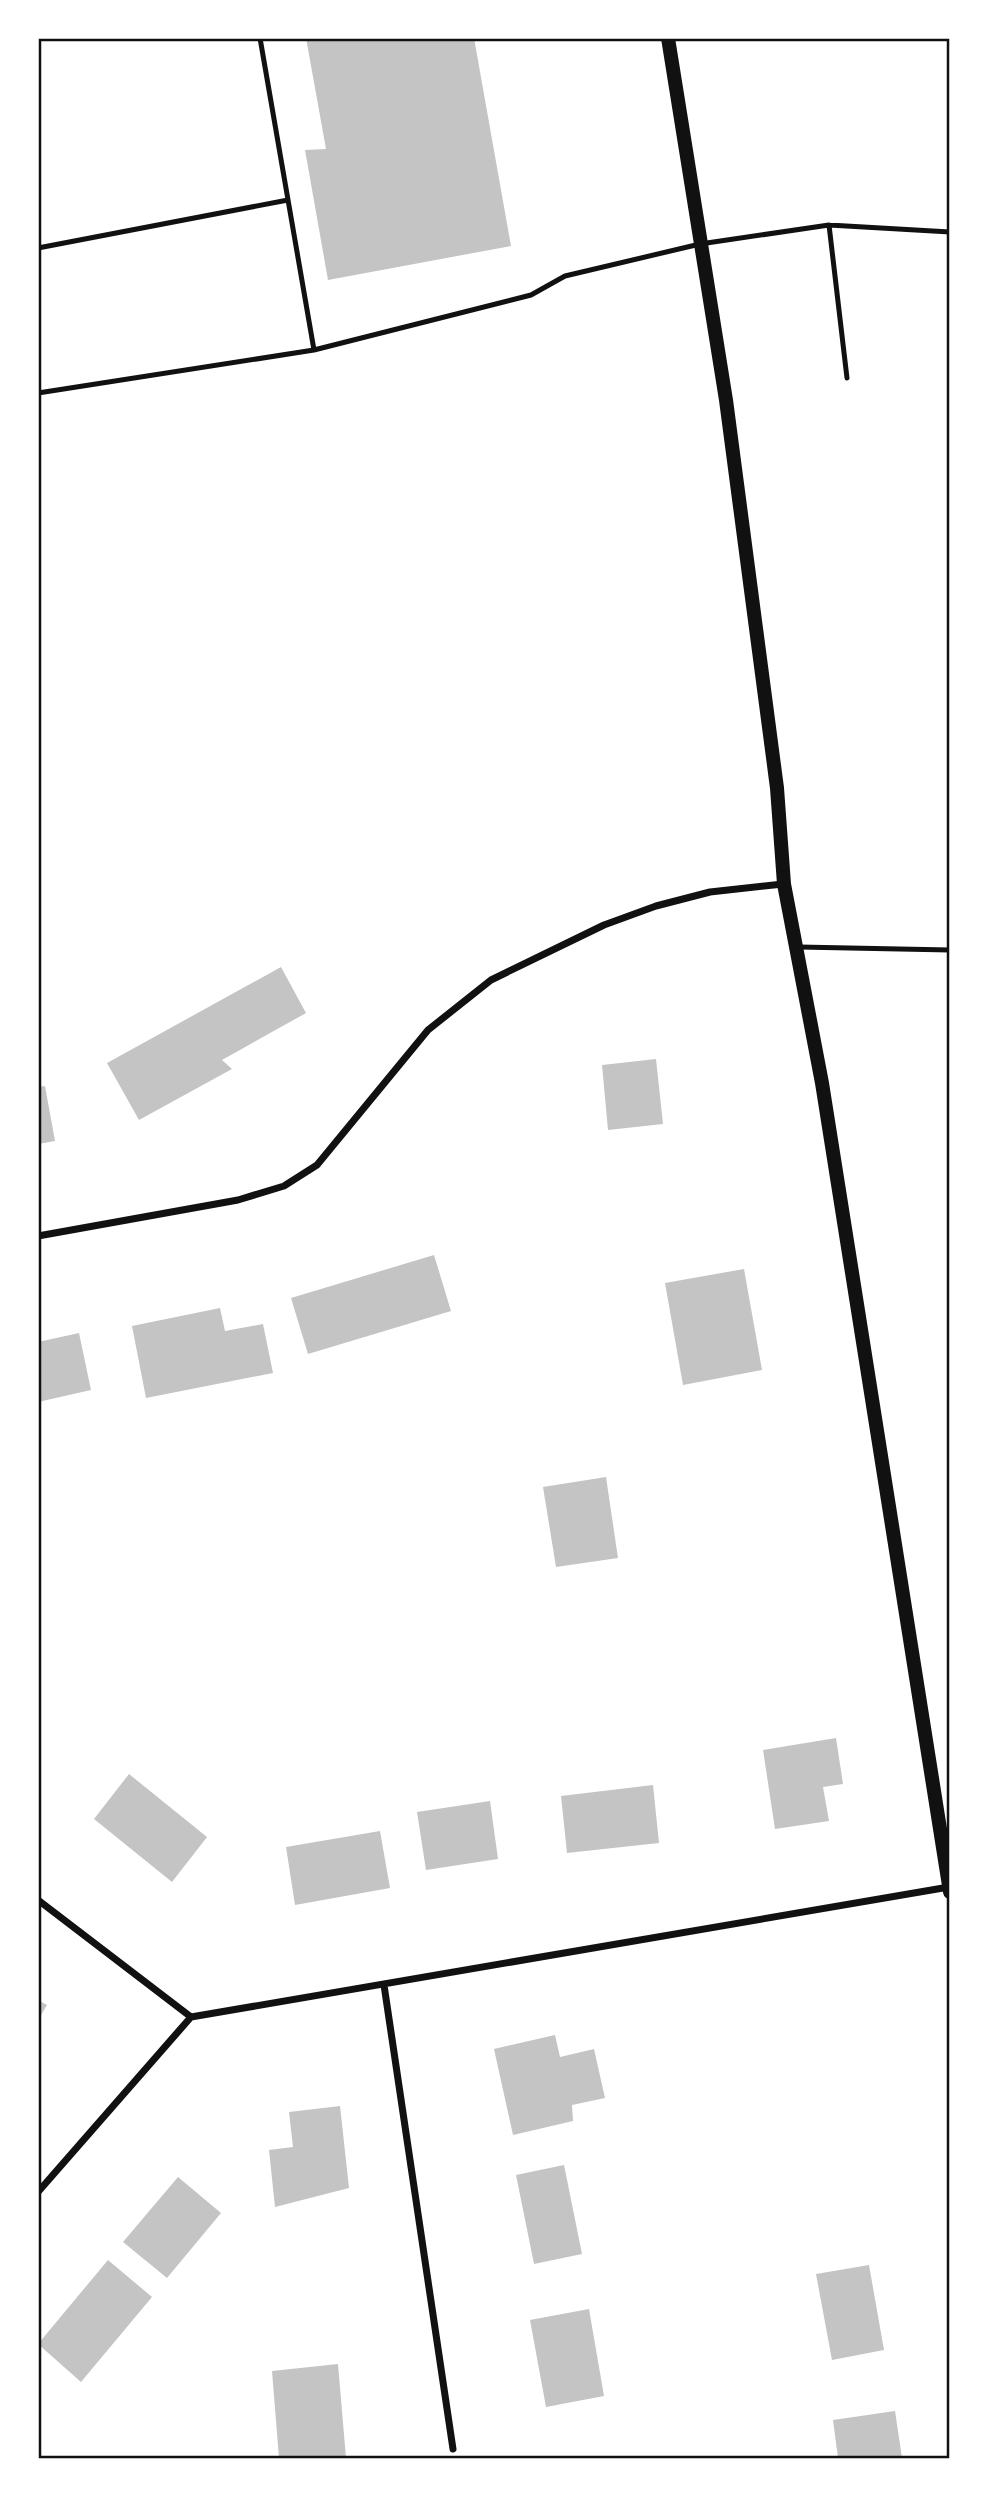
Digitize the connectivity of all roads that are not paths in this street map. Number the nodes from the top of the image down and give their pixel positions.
1 (260, 38) edge
2 (668, 38) edge
3 (288, 200) junction
4 (830, 225) junction
5 (950, 232) edge
6 (700, 244) junction
7 (38, 248) edge
8 (314, 350) junction
9 (847, 378) dead end
10 (38, 393) edge
11 (784, 884) junction
12 (796, 947) junction
13 (950, 950) edge
14 (38, 1236) edge
15 (949, 1887) edge
16 (950, 1892) edge
17 (38, 1900) edge
18 (384, 1985) junction
19 (191, 2017) junction
20 (38, 2192) edge
21 (453, 2449) dead end

1 - 3 lane
2 - 6 main road
3 - 7 lane
3 - 8 lane
4 - 5 lane
4 - 6 lane
4 - 9 lane
6 - 8 lane
6 - 11 main road
8 - 10 lane
11 - 12 main road
11 - 14 street
12 - 13 lane
12 - 15 main road
15 - 16 main road
15 - 18 street
17 - 19 street
18 - 19 street
18 - 21 street
19 - 20 street

